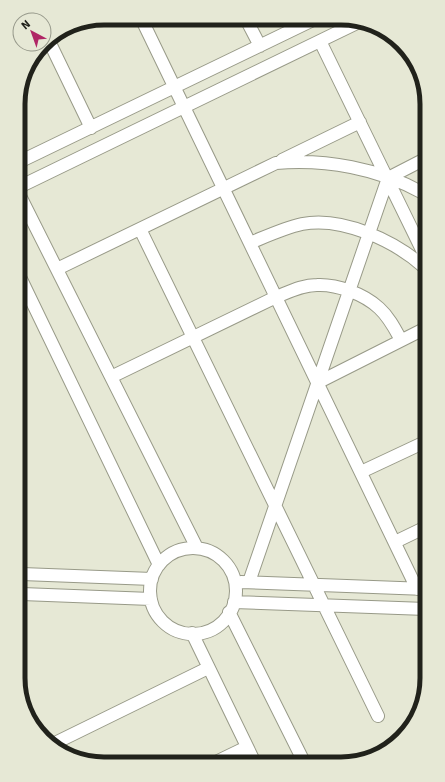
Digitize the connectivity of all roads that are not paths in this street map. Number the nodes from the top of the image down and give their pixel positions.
1 (144, 25) edge
2 (249, 25) edge
3 (303, 25) edge
4 (351, 26) edge
5 (320, 41) junction
6 (260, 46) junction
7 (52, 47) edge
8 (174, 87) junction
9 (184, 107) junction
10 (360, 122) junction
11 (91, 128) junction
12 (25, 159) edge
13 (420, 162) edge
14 (276, 163) junction
15 (388, 178) junction
16 (25, 184) edge
17 (223, 188) junction
18 (420, 192) edge
19 (25, 206) edge
20 (140, 229) junction
21 (368, 234) junction
22 (250, 243) junction
23 (420, 246) edge
24 (420, 264) edge
25 (57, 269) junction
26 (25, 287) edge
27 (348, 292) junction
28 (276, 297) junction
29 (420, 331) edge
30 (193, 337) junction
31 (401, 340) junction
32 (111, 377) junction
33 (317, 383) junction
34 (420, 444) edge
35 (361, 472) junction
36 (275, 506) junction
37 (420, 530) edge
38 (395, 542) junction
39 (197, 548) junction
40 (159, 565) junction
41 (25, 574) edge
42 (152, 579) junction
43 (234, 582) junction
44 (249, 582) junction
45 (314, 585) junction
46 (420, 586) edge
47 (420, 589) edge
48 (25, 594) edge
49 (151, 599) junction
50 (324, 605) junction
51 (232, 607) junction
52 (420, 609) edge
53 (192, 633) junction
54 (208, 668) junction
55 (378, 716) dead end
56 (59, 743) edge
57 (247, 747) junction
58 (226, 757) edge
59 (252, 757) edge
60 (302, 757) edge

1 - 8 street
2 - 6 street
3 - 6 street
4 - 5 street
5 - 9 street
5 - 10 street
6 - 8 street
7 - 11 street
8 - 9 street
8 - 11 street
9 - 16 street
9 - 17 street
10 - 14 street
10 - 15 street
11 - 12 street
13 - 15 street
14 - 15 street
14 - 17 street
15 - 18 street
15 - 21 street
15 - 23 street
17 - 20 street
17 - 22 street
19 - 25 street
20 - 25 street
20 - 30 street
21 - 22 street
21 - 24 street
21 - 27 street
22 - 28 street
25 - 32 street
26 - 40 street
27 - 28 street
27 - 31 street
27 - 33 street
28 - 30 street
28 - 33 street
29 - 31 street
30 - 32 street
30 - 36 street
31 - 33 street
32 - 39 street
33 - 35 street
33 - 36 street
34 - 35 street
35 - 38 street
36 - 44 street
36 - 45 street
37 - 38 street
38 - 46 street
39 - 40 street
39 - 43 street
40 - 42 street
41 - 42 street
42 - 49 street
43 - 44 street
43 - 51 street
44 - 45 street
45 - 47 street
45 - 50 street
48 - 49 street
49 - 53 street
50 - 51 street
50 - 52 street
50 - 55 street
51 - 53 street
51 - 60 street
53 - 54 street
54 - 56 street
54 - 57 street
57 - 58 street
57 - 59 street

